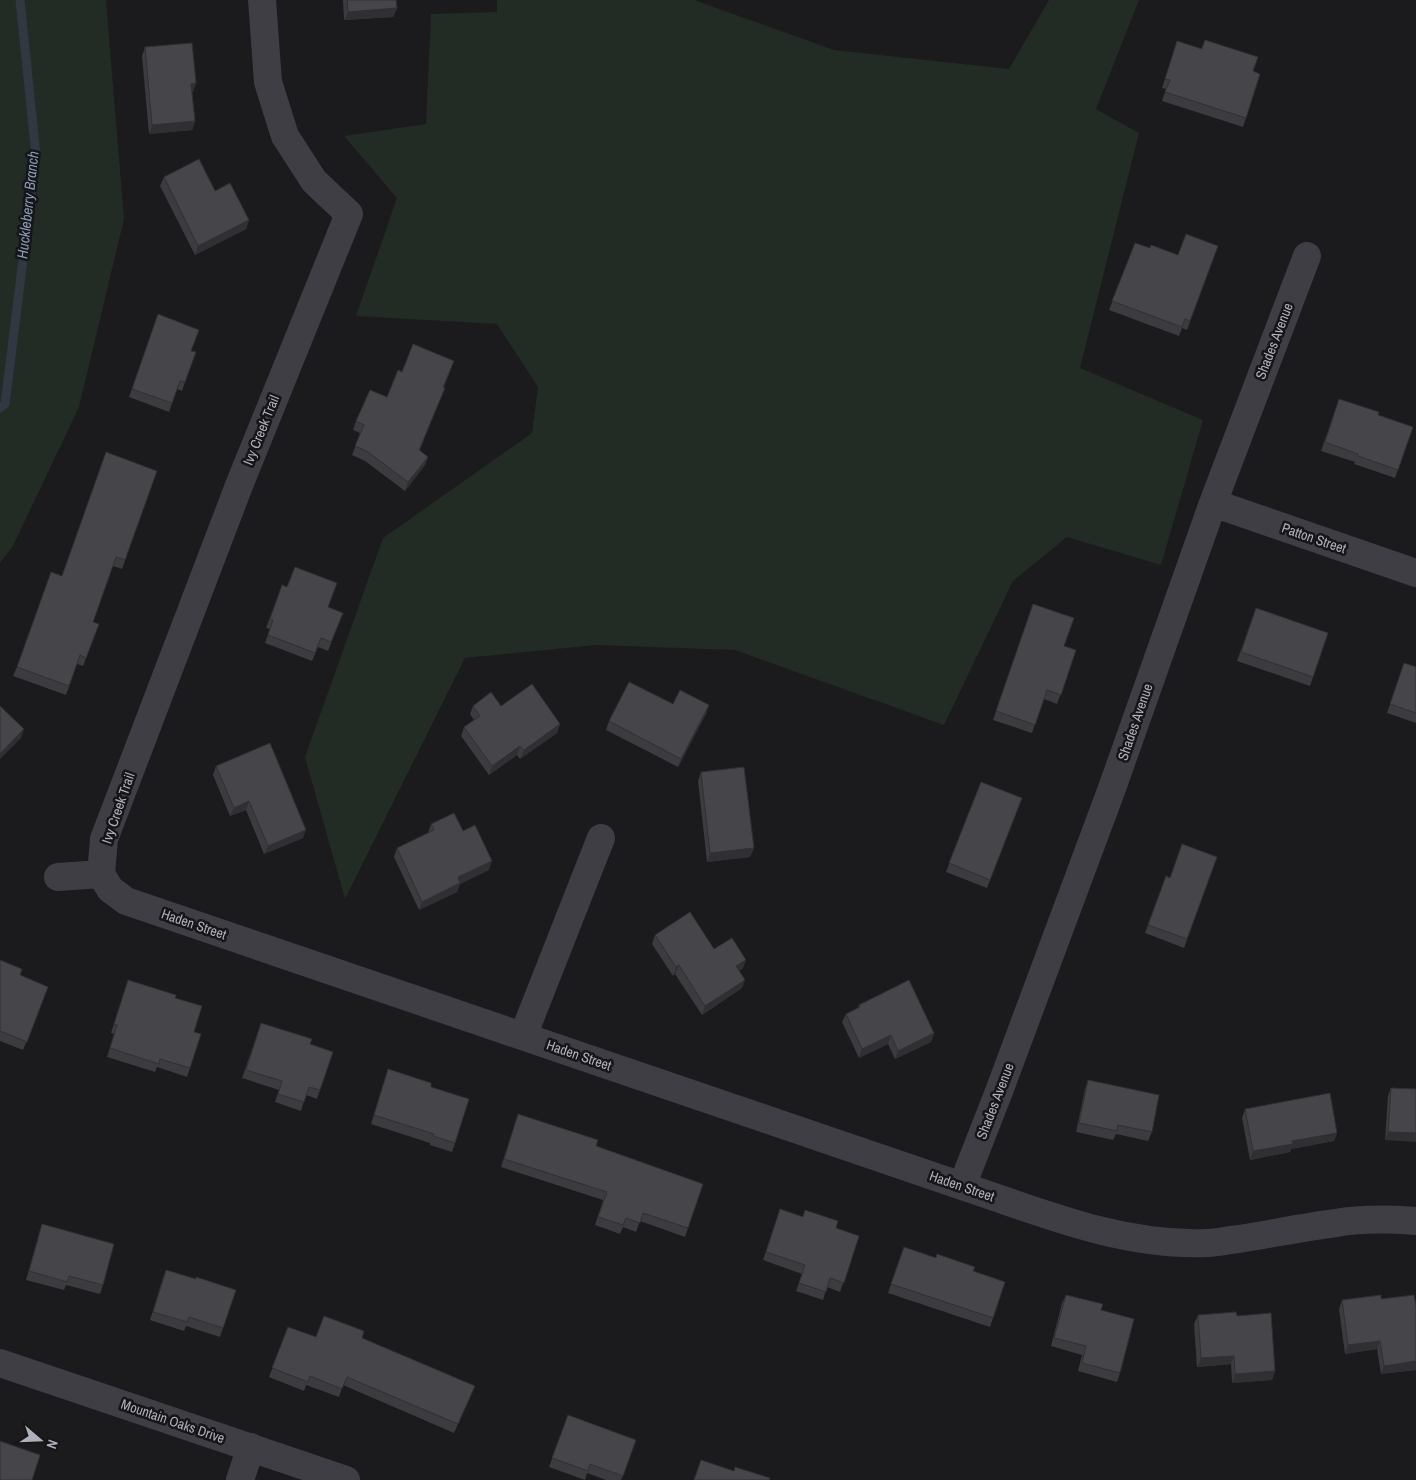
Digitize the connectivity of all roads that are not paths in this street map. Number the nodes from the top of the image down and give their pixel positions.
1 (262, 0) edge
2 (1307, 256) dead end
3 (1213, 503) junction
4 (1416, 573) edge
5 (601, 838) dead end
6 (102, 874) junction
7 (58, 877) dead end
8 (523, 1036) junction
9 (962, 1186) junction
10 (1416, 1221) edge
11 (0, 1362) edge
12 (251, 1448) junction
13 (240, 1480) edge
14 (346, 1480) edge

1 - 6 street, Ivy Creek Trail
2 - 3 street, Shades Avenue
3 - 4 street, Patton Street
3 - 9 street, Shades Avenue
5 - 8 street
6 - 7 street
6 - 8 street, Haden Street
8 - 9 street, Haden Street
9 - 10 street, Haden Street
11 - 12 street, Mountain Oaks Drive
12 - 13 street
12 - 14 street, Mountain Oaks Drive

